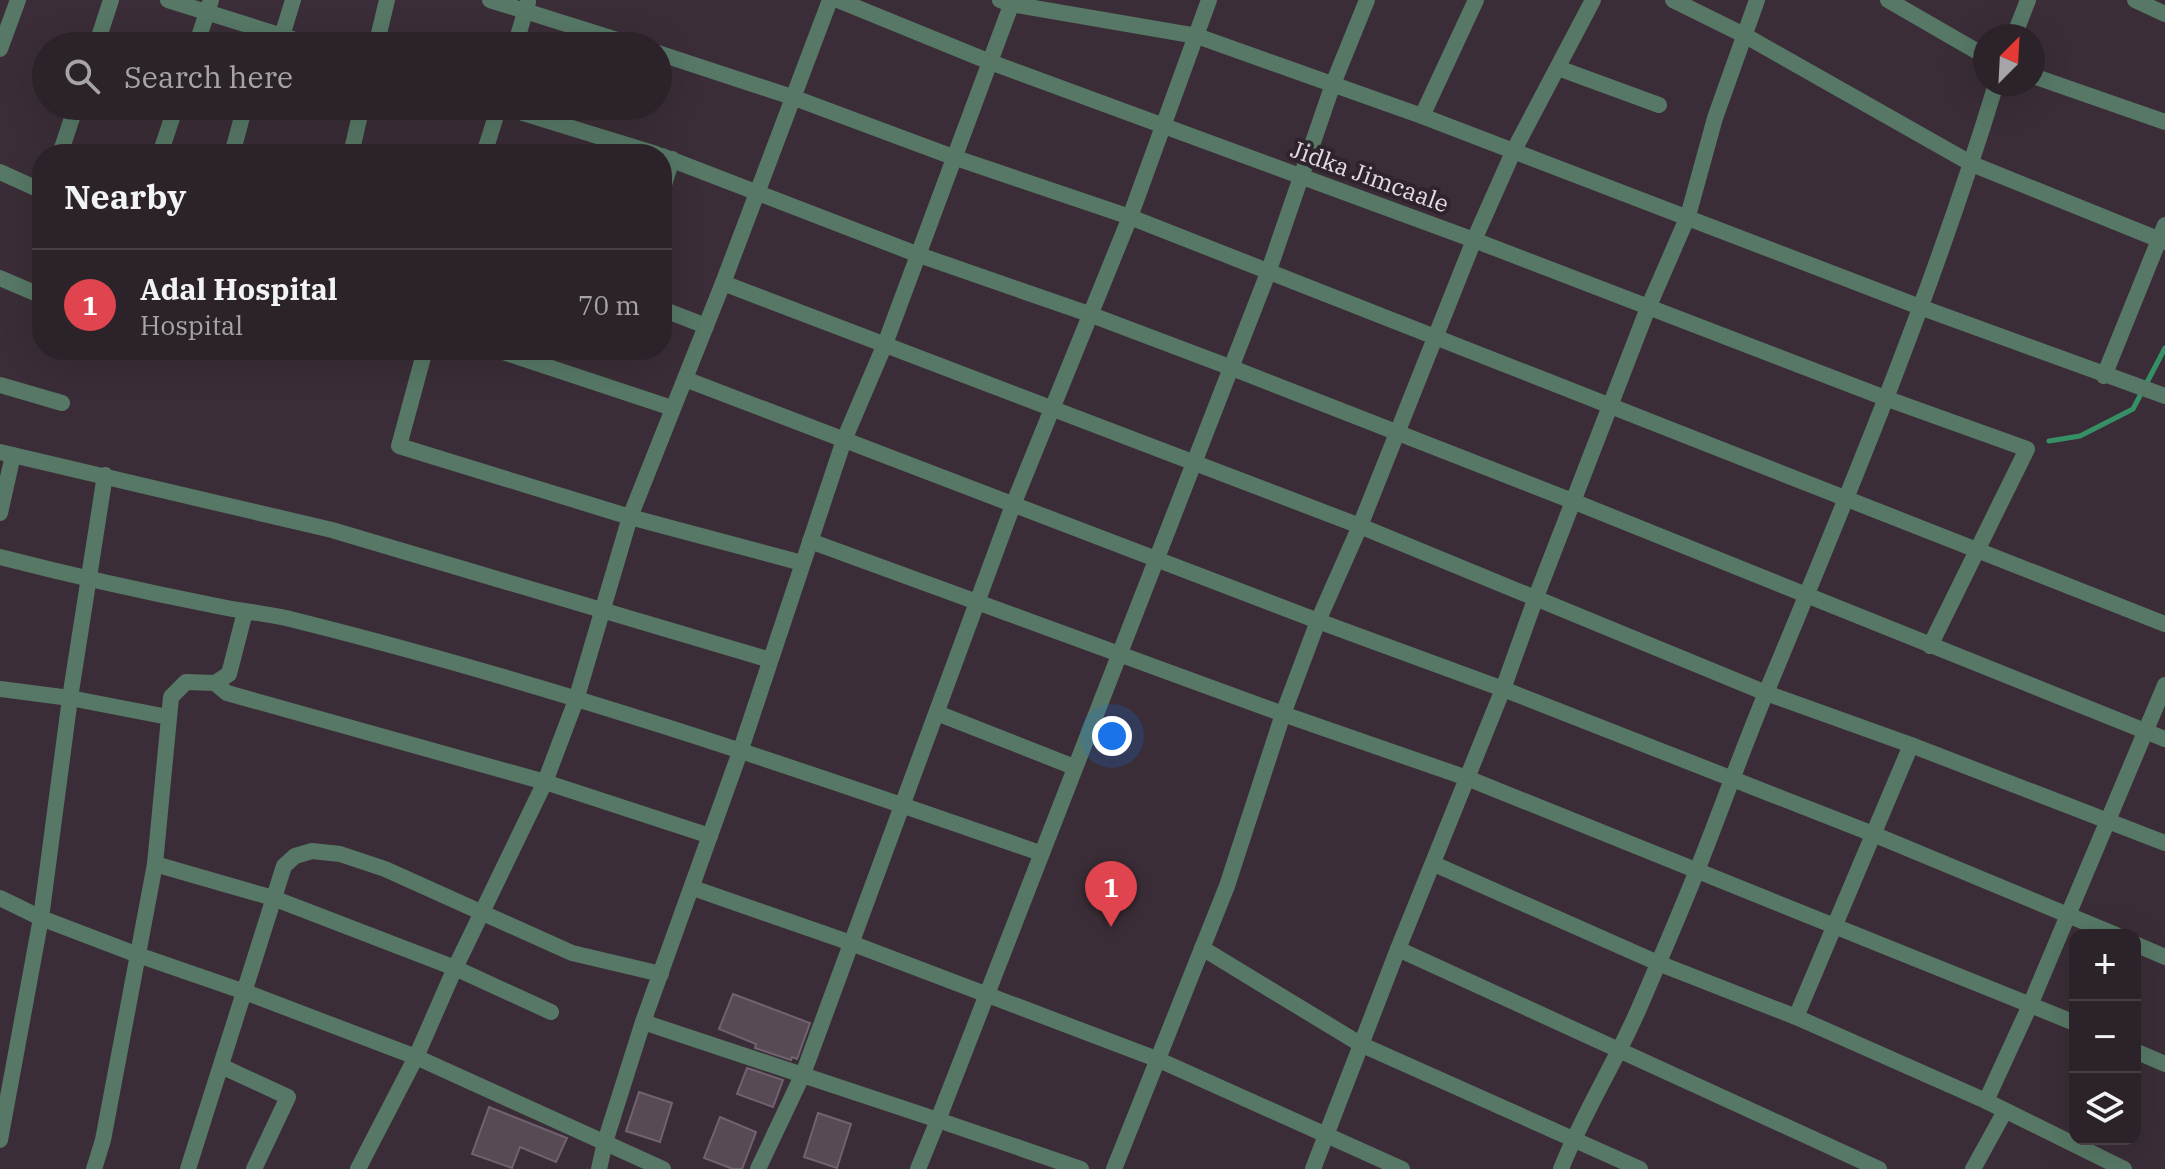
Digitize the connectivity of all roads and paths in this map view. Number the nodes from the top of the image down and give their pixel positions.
1 (18, 0) edge
2 (111, 0) edge
3 (168, 0) edge
4 (293, 0) edge
5 (387, 0) edge
6 (490, 0) edge
7 (830, 0) edge
8 (838, 0) edge
9 (1209, 0) edge
10 (1367, 0) edge
11 (1476, 0) edge
12 (1593, 0) edge
13 (1673, 0) edge
14 (1757, 0) edge
15 (1888, 0) edge
16 (2028, 0) edge
17 (2135, 0) edge
18 (1008, 1) edge
19 (526, 5) edge
20 (209, 6) edge
21 (2165, 14) edge
22 (2019, 24) edge
23 (101, 32) edge
24 (201, 32) edge
25 (253, 32) edge
26 (283, 32) edge
27 (379, 32) edge
28 (519, 32) edge
29 (598, 32) edge
30 (1744, 35) junction
31 (1197, 36) junction
32 (0, 49) edge
33 (1973, 49) edge
34 (672, 58) edge
35 (990, 62) junction
36 (1558, 68) junction
37 (2045, 80) edge
38 (1333, 84) junction
39 (1992, 96) edge
40 (792, 97) junction
41 (1659, 105) dead end
42 (1422, 116) junction
43 (71, 120) edge
44 (171, 120) edge
45 (241, 120) edge
46 (359, 120) edge
47 (495, 120) edge
48 (545, 120) edge
49 (2165, 122) edge
50 (1165, 124) junction
51 (63, 144) edge
52 (163, 144) edge
53 (235, 144) edge
54 (353, 144) edge
55 (487, 144) edge
56 (624, 144) edge
57 (1514, 150) junction
58 (953, 157) junction
59 (672, 159) edge
60 (1972, 164) junction
61 (0, 172) edge
62 (1303, 177) junction
63 (32, 186) edge
64 (756, 190) junction
65 (1688, 216) junction
66 (1130, 217) junction
67 (2163, 236) edge
68 (1474, 240) junction
69 (919, 255) junction
70 (1268, 273) junction
71 (0, 278) edge
72 (723, 283) junction
73 (32, 292) edge
74 (1920, 307) junction
75 (1648, 308) junction
76 (672, 313) edge
77 (1089, 314) junction
78 (706, 326) junction
79 (1436, 338) junction
80 (885, 344) junction
81 (422, 360) edge
82 (527, 360) edge
83 (1232, 368) junction
84 (2104, 376) junction
85 (685, 379) junction
86 (0, 385) edge
87 (2165, 396) edge
88 (1885, 398) junction
89 (62, 403) dead end
90 (1610, 407) junction
91 (672, 408) junction
92 (1053, 409) junction
93 (1397, 433) junction
94 (844, 440) junction
95 (7, 454) edge
96 (1194, 465) junction
97 (105, 475) junction
98 (1846, 498) junction
99 (1575, 502) junction
100 (1013, 505) junction
101 (0, 513) edge
102 (630, 517) junction
103 (1360, 526) junction
104 (810, 541) junction
105 (1976, 552) junction
106 (0, 557) edge
107 (1157, 558) junction
108 (802, 563) junction
109 (88, 580) junction
110 (1808, 595) junction
111 (1536, 597) junction
112 (979, 601) junction
113 (604, 610) junction
114 (245, 612) junction
115 (1318, 621) junction
116 (2165, 624) edge
117 (1930, 646) junction
118 (1118, 653) junction
119 (770, 660) junction
120 (215, 683) junction
121 (2165, 685) edge
122 (0, 689) edge
123 (1503, 689) junction
124 (1766, 693) junction
125 (70, 698) junction
126 (576, 700) junction
127 (937, 713) junction
128 (1283, 714) junction
129 (168, 717) junction
130 (2145, 729) junction
131 (2165, 739) edge
132 (1911, 745) junction
133 (740, 752) junction
134 (1074, 767) junction
135 (1467, 778) junction
136 (1732, 778) junction
137 (545, 782) junction
138 (903, 805) junction
139 (2109, 820) junction
140 (1873, 834) junction
141 (710, 836) junction
142 (2165, 843) edge
143 (1040, 853) junction
144 (155, 864) junction
145 (1434, 864) junction
146 (1697, 872) junction
147 (693, 888) junction
148 (0, 898) edge
149 (273, 898) junction
150 (483, 911) junction
151 (2068, 914) junction
152 (41, 918) junction
153 (1836, 927) junction
154 (2102, 929) edge
155 (851, 943) junction
156 (2141, 947) edge
157 (1202, 948) junction
158 (1398, 949) junction
159 (138, 955) junction
160 (2165, 957) edge
161 (1658, 963) junction
162 (455, 968) junction
163 (661, 974) junction
164 (245, 992) junction
165 (986, 994) junction
166 (2031, 1003) junction
167 (551, 1012) dead end
168 (1796, 1017) junction
169 (2069, 1020) edge
170 (643, 1022) junction
171 (1360, 1044) junction
172 (1621, 1051) junction
173 (2141, 1054) edge
174 (416, 1057) junction
175 (1159, 1060) junction
176 (2165, 1064) edge
177 (221, 1066) junction
178 (803, 1074) junction
179 (1986, 1101) junction
180 (2005, 1111) junction
181 (938, 1120) junction
182 (1326, 1134) junction
183 (1573, 1139) junction
184 (0, 1140) edge
185 (605, 1142) junction
186 (94, 1169) edge
187 (188, 1169) edge
188 (254, 1169) edge
189 (358, 1169) edge
190 (599, 1169) edge
191 (663, 1169) edge
192 (758, 1169) edge
193 (918, 1169) edge
194 (1081, 1169) edge
195 (1114, 1169) edge
196 (1313, 1169) edge
197 (1402, 1169) edge
198 (1561, 1169) edge
199 (1640, 1169) edge
200 (1879, 1169) edge
201 (1973, 1169) edge
202 (2124, 1169) edge

1 - 32 street
2 - 23 street
3 - 20 street
4 - 26 street
5 - 27 street
6 - 19 street
7 - 40 street
8 - 35 street, Jidka Jimcaale
9 - 31 street
10 - 38 street
11 - 42 street
12 - 36 street
13 - 30 street
14 - 30 street
15 - 33 street
16 - 22 street
17 - 21 street
18 - 31 street
18 - 35 street
19 - 28 street
19 - 29 street
20 - 24 street
20 - 25 street
30 - 60 street
30 - 65 street
31 - 38 street
31 - 50 street
34 - 40 street
35 - 50 street, Jidka Jimcaale
35 - 58 street
36 - 41 street
36 - 57 street
37 - 49 street
38 - 42 street
38 - 62 street
39 - 60 street
40 - 58 street
40 - 64 street
42 - 57 street
43 - 51 street
44 - 52 street
45 - 53 street
46 - 54 street
47 - 55 street
48 - 56 street
50 - 62 street, Jidka Jimcaale
50 - 66 street
57 - 65 street
57 - 68 street
58 - 66 street
58 - 69 street
59 - 64 street
60 - 67 street
60 - 74 street
61 - 63 street
62 - 68 street, Jidka Jimcaale
62 - 70 street
64 - 69 street
64 - 72 street
65 - 74 street
65 - 75 street
66 - 70 street
66 - 77 street
67 - 84 street
68 - 75 street, Jidka Jimcaale
68 - 79 street
69 - 77 street
69 - 80 street
70 - 79 street
70 - 83 street
71 - 73 street
72 - 78 street
72 - 80 street
74 - 84 street
74 - 88 street
75 - 88 street, Jidka Jimcaale
75 - 90 street
76 - 78 street
77 - 83 street
77 - 92 street
78 - 85 street
79 - 90 street
79 - 93 street
80 - 92 street
80 - 94 street
81 - 102 street
82 - 91 street
83 - 93 street
83 - 96 street
84 - 87 street
85 - 91 street
85 - 94 street
86 - 89 street
88 - 98 street
88 - 105 street, Jidka Jimcaale
90 - 98 street
90 - 99 street
91 - 102 street
92 - 96 street
92 - 100 street
93 - 99 street
93 - 103 street
94 - 100 street
94 - 104 street
95 - 97 street
95 - 101 street
96 - 103 street
96 - 107 street
97 - 109 street
97 - 113 street
98 - 105 street
98 - 110 street
99 - 110 street
99 - 111 street
100 - 107 street
100 - 112 street
102 - 108 street
102 - 113 street
103 - 111 street
103 - 115 street
104 - 108 street
104 - 112 street
105 - 116 street
105 - 117 street
106 - 109 street
107 - 115 street
107 - 118 street
108 - 119 street
109 - 114 street
109 - 125 street
110 - 117 street
110 - 124 street
111 - 123 street
111 - 124 street
112 - 118 street
112 - 127 street
113 - 119 street
113 - 126 street
114 - 120 street
114 - 126 street
115 - 123 street
115 - 128 street
117 - 130 street
118 - 128 street
118 - 134 street
119 - 133 street
120 - 129 street
120 - 137 street
121 - 130 street
122 - 125 street
123 - 135 street
123 - 136 street
124 - 132 street
124 - 136 street
125 - 129 street
125 - 152 street
126 - 133 street
126 - 137 street
127 - 134 street
127 - 138 street
128 - 135 street
128 - 157 street
129 - 144 street
130 - 131 street
130 - 139 street
132 - 139 street
132 - 140 street
133 - 138 street
133 - 141 street
134 - 143 street
135 - 145 street
135 - 146 street
136 - 140 street
136 - 146 street
137 - 141 street
137 - 150 street
138 - 143 street
138 - 155 street
139 - 142 street
139 - 151 street
140 - 151 street
140 - 153 street
141 - 147 street
143 - 165 street
144 - 149 street
144 - 159 street
145 - 158 street
145 - 161 street
146 - 153 street
146 - 161 street
147 - 155 street
147 - 163 street
148 - 152 street
149 - 150 street
149 - 162 street
149 - 164 street
150 - 162 street
150 - 163 street
151 - 154 street
151 - 166 street
152 - 159 street
152 - 184 street
153 - 166 street
153 - 168 street
155 - 165 street
155 - 178 street
156 - 160 street
157 - 171 street
157 - 175 street
158 - 171 street
158 - 172 street
159 - 164 street
159 - 186 street
161 - 168 street
161 - 172 street
162 - 167 street
162 - 174 street
163 - 170 street
164 - 174 street
164 - 177 street
165 - 175 street
165 - 181 street
166 - 169 street
166 - 179 street
168 - 179 street
170 - 178 street
170 - 185 street
171 - 182 street
171 - 183 street
172 - 183 street
172 - 200 street
173 - 176 street
174 - 185 street
174 - 189 street
175 - 182 street
175 - 195 street
177 - 187 street
177 - 188 street
178 - 181 street
178 - 192 street
179 - 180 street
180 - 201 street
180 - 202 street
181 - 193 street
181 - 194 street
182 - 196 street
182 - 197 street
183 - 198 street
183 - 199 street
185 - 190 street
185 - 191 street

